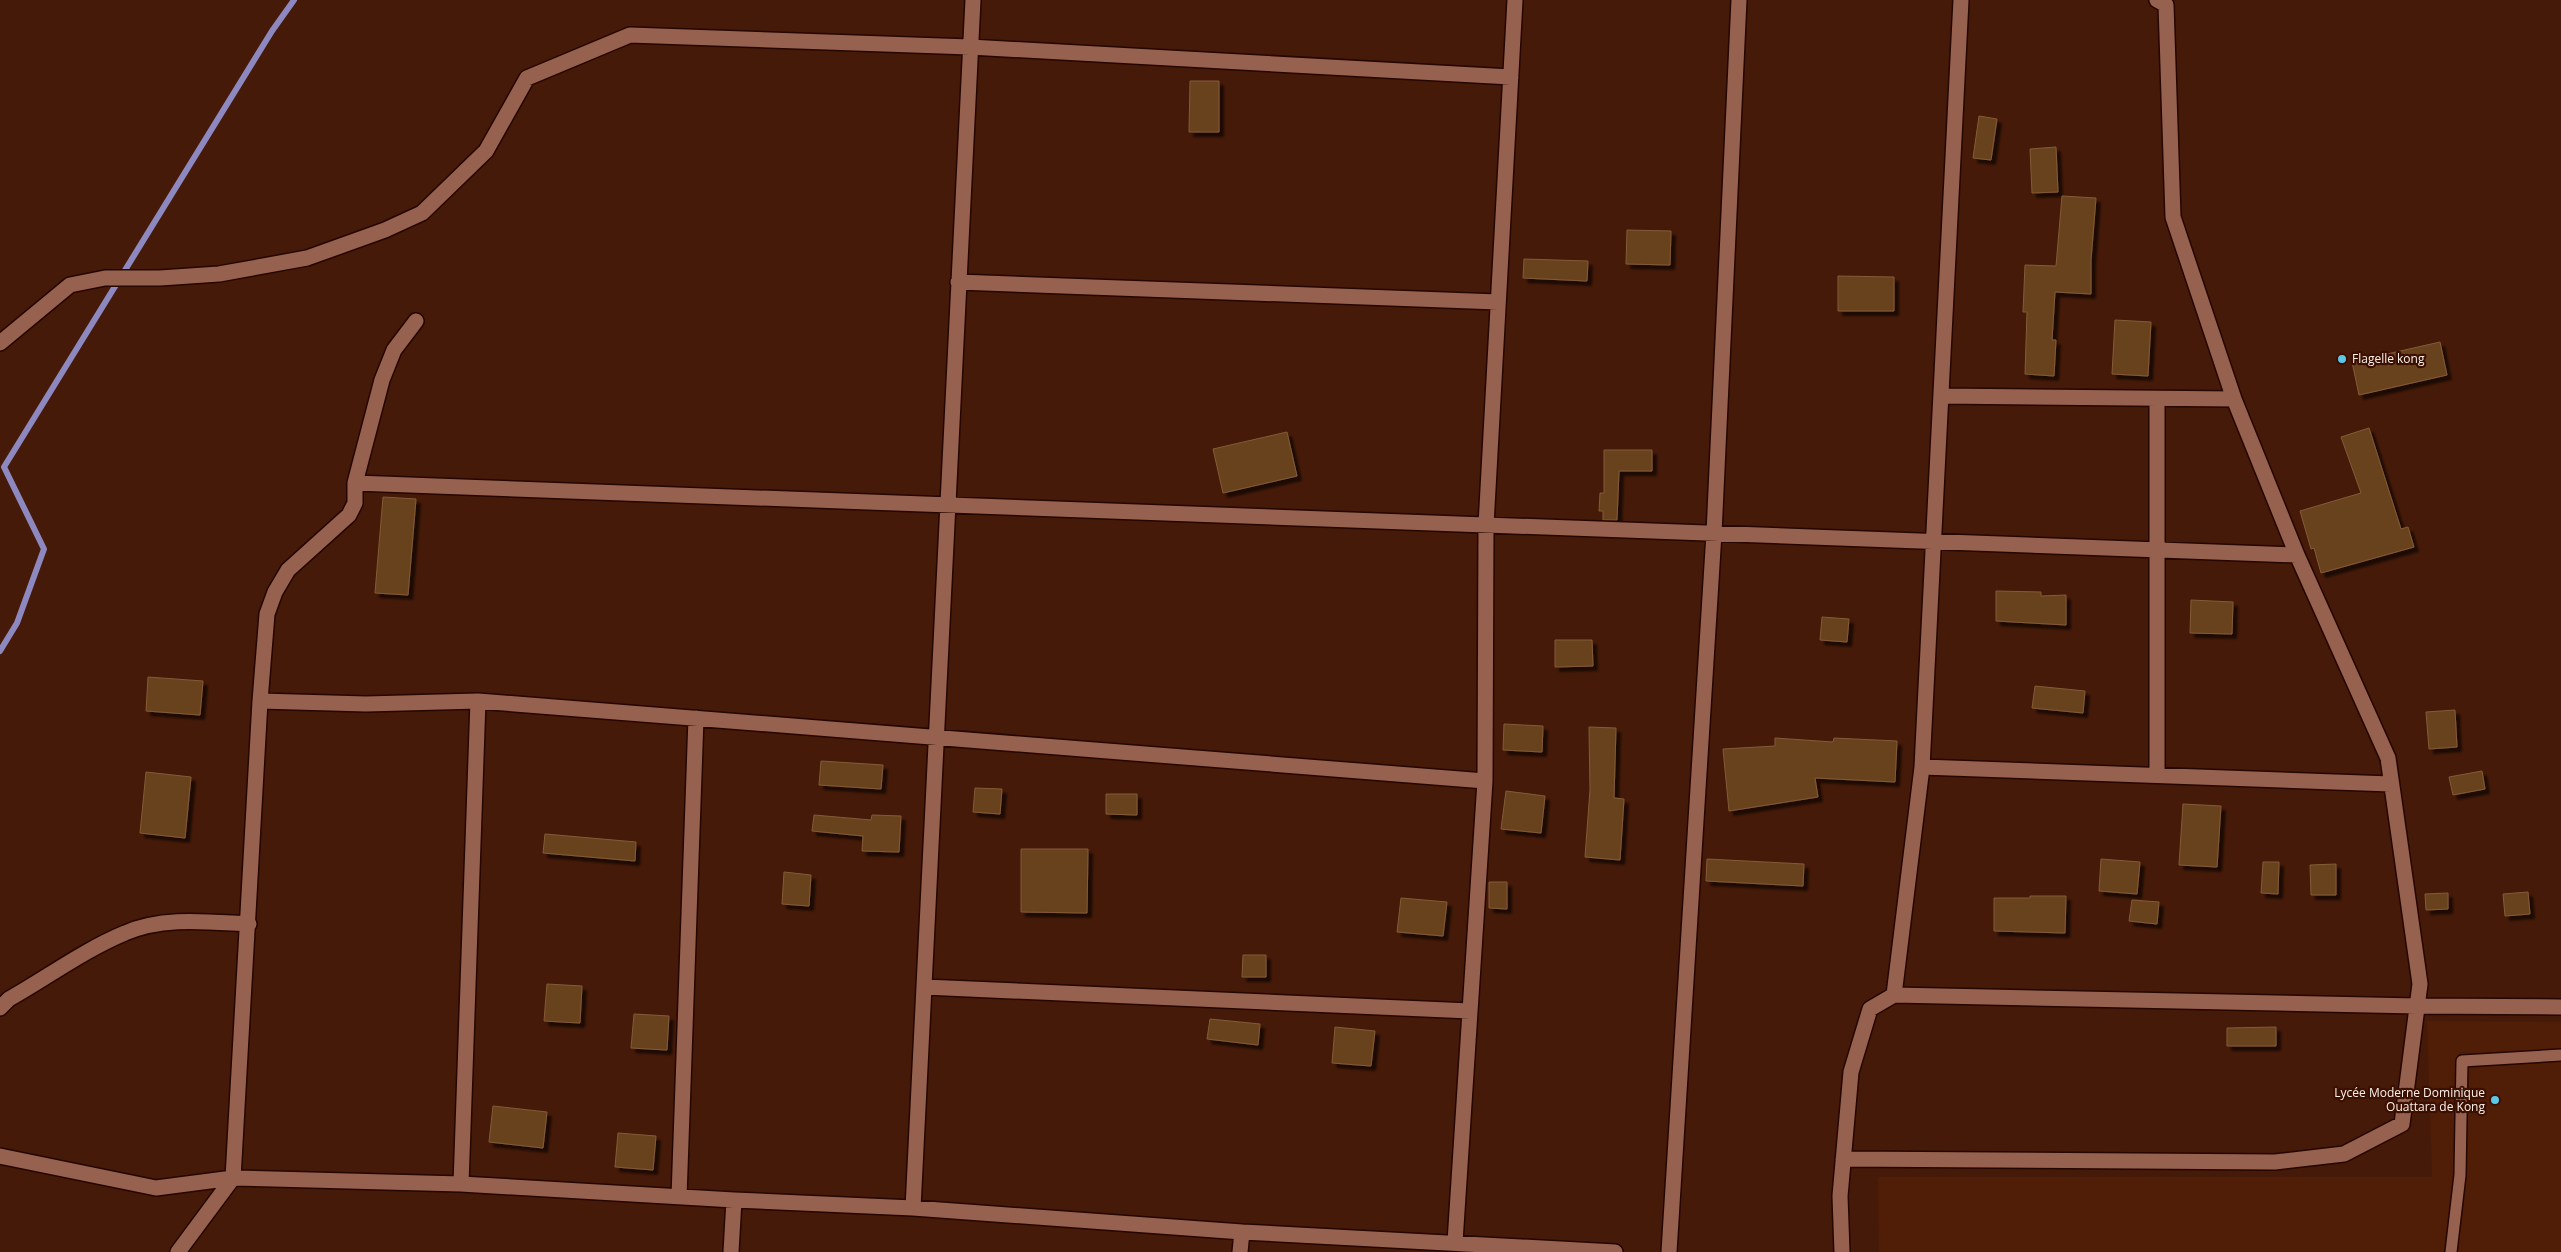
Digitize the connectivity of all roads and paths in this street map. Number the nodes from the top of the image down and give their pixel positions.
1 (973, 0) edge
2 (1515, 0) edge
3 (1739, 0) edge
4 (1961, 0) edge
5 (2157, 0) edge
6 (970, 47) junction
7 (1511, 77) junction
8 (958, 282) junction
9 (1498, 302) junction
10 (416, 321) dead end
11 (0, 343) edge
12 (1941, 396) junction
13 (2157, 399) junction
14 (2234, 399) junction
15 (355, 483) junction
16 (947, 505) junction
17 (1486, 525) junction
18 (1714, 533) junction
19 (1934, 541) junction
20 (2156, 550) junction
21 (2297, 555) junction
22 (260, 701) junction
23 (478, 701) junction
24 (696, 718) junction
25 (935, 737) junction
26 (1922, 767) junction
27 (2157, 775) junction
28 (1485, 781) junction
29 (2391, 784) junction
30 (249, 924) junction
31 (924, 987) junction
32 (1894, 995) junction
33 (2417, 1006) junction
34 (2561, 1007) edge
35 (0, 1008) edge
36 (1470, 1011) junction
37 (2561, 1055) edge
38 (0, 1156) edge
39 (1843, 1159) junction
40 (233, 1178) junction
41 (461, 1184) junction
42 (679, 1197) junction
43 (734, 1200) junction
44 (913, 1208) junction
45 (1242, 1232) junction
46 (1455, 1242) junction
47 (178, 1252) edge
48 (731, 1252) edge
49 (1240, 1252) edge
50 (1615, 1252) edge
51 (1669, 1252) edge
52 (1842, 1252) edge
53 (2451, 1252) edge

1 - 6 street
2 - 7 street
3 - 18 street
4 - 12 street
5 - 14 street
6 - 7 street
6 - 8 street
6 - 11 street
7 - 9 street
8 - 9 street
8 - 16 street
9 - 17 street
10 - 15 street
12 - 13 street
12 - 19 street
13 - 14 street
13 - 20 street
14 - 21 street
15 - 16 street
15 - 22 street
16 - 17 street
16 - 25 street
17 - 18 street
17 - 28 street
18 - 19 street
18 - 51 street
19 - 20 street
19 - 26 street
20 - 21 street
20 - 27 street
21 - 29 street
22 - 23 street
22 - 30 street
23 - 24 street
23 - 41 street
24 - 25 street
24 - 42 street
25 - 28 street
25 - 31 street
26 - 27 street
26 - 32 street
27 - 29 street
28 - 36 street
29 - 33 street
30 - 35 street
30 - 40 street
31 - 36 street
31 - 44 street
32 - 33 street
32 - 39 street
33 - 34 street
33 - 39 street
36 - 46 street
37 - 53 lane
38 - 40 street
39 - 52 street
40 - 41 street
40 - 47 street
41 - 42 street
42 - 43 street
43 - 44 street
43 - 48 street
44 - 45 street
45 - 46 street
45 - 49 street
46 - 50 street

